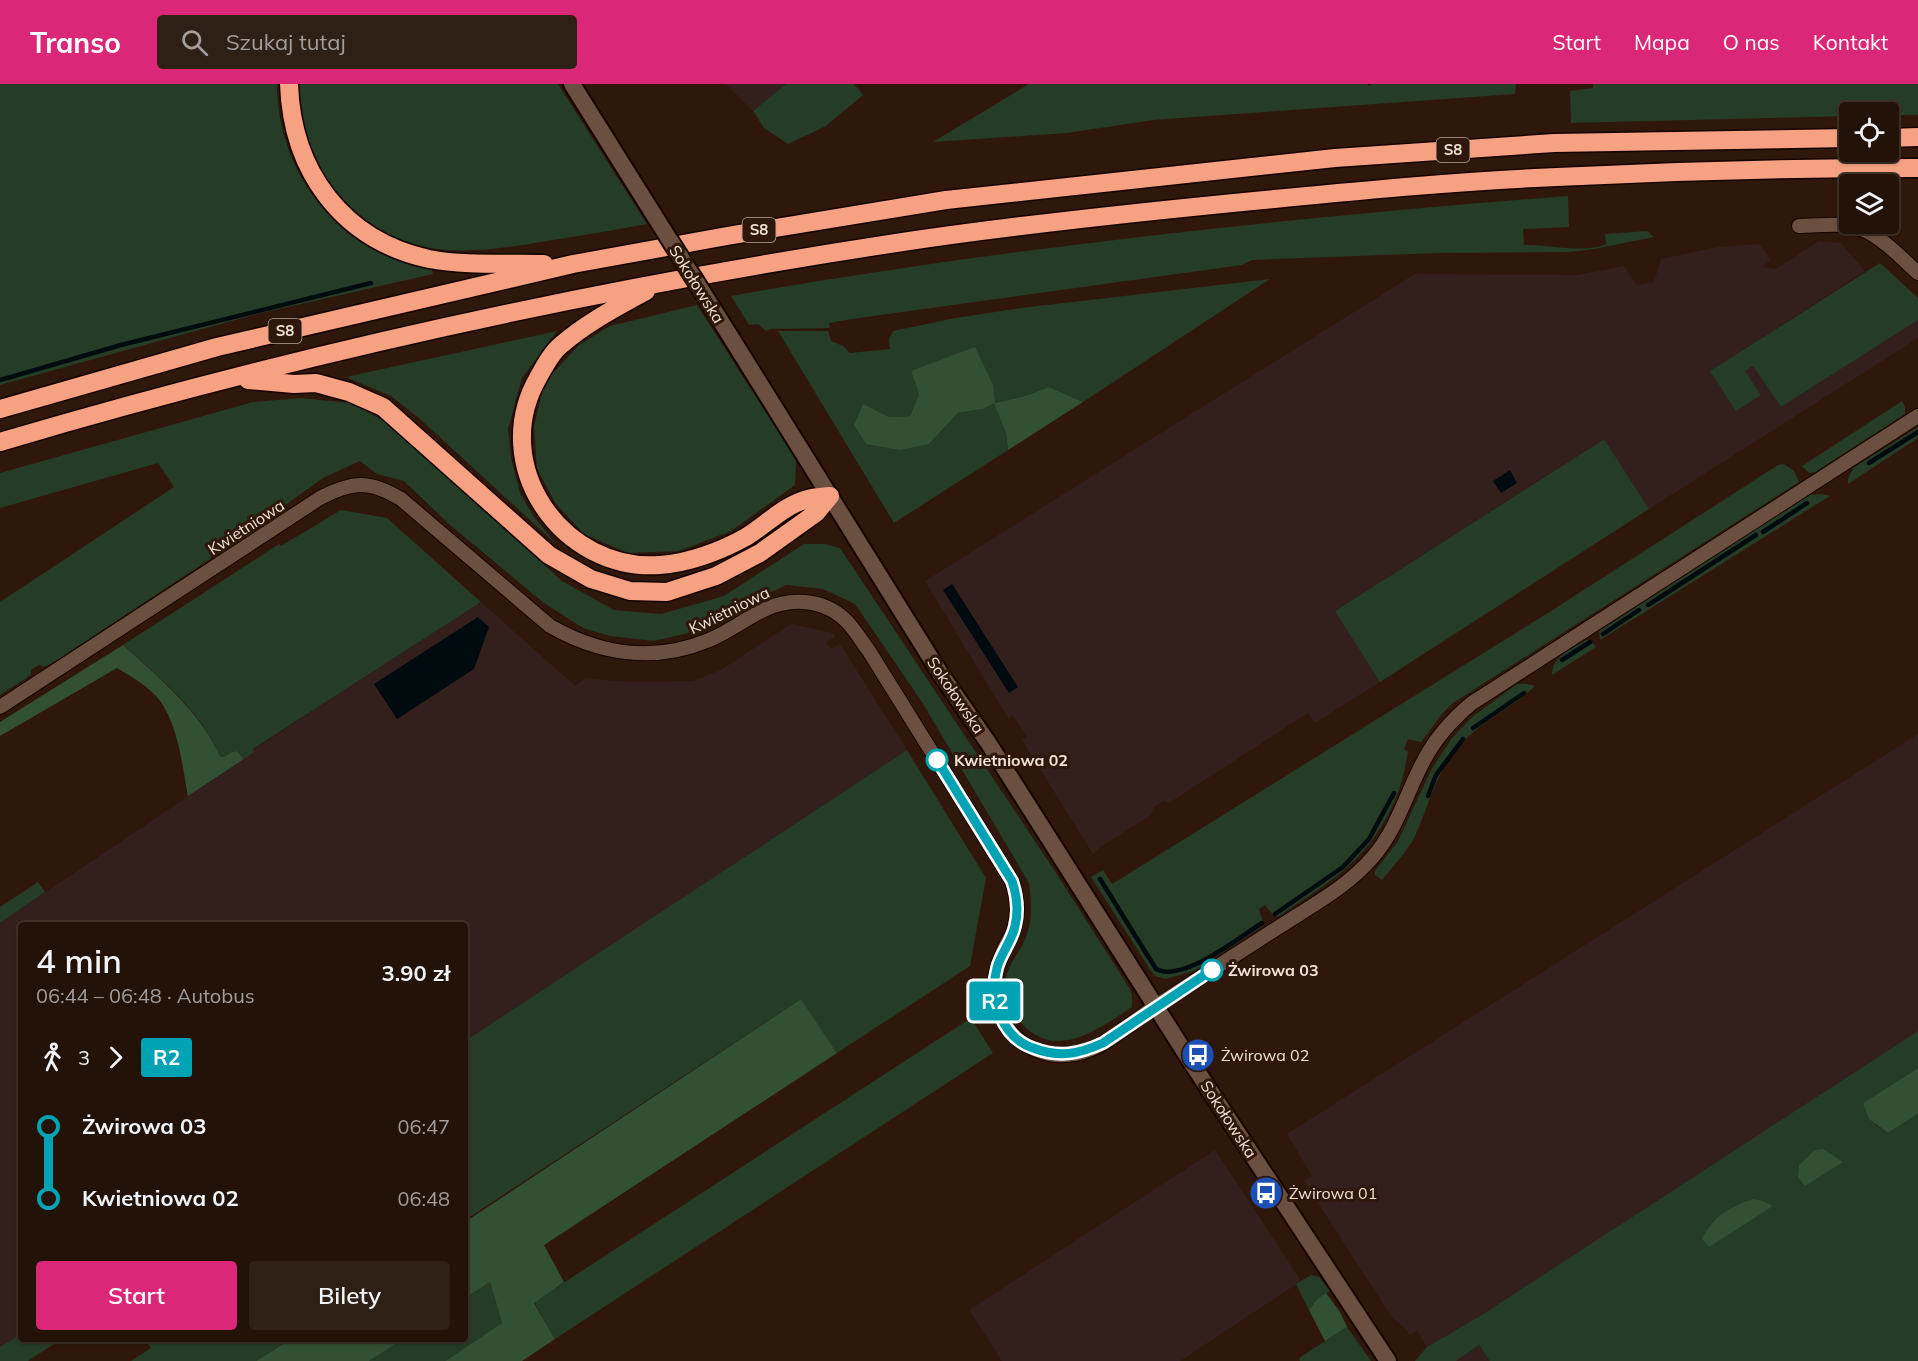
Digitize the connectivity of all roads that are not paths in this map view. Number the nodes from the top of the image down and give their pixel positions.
1 (289, 84) edge
2 (572, 84) edge
3 (1918, 137) edge
4 (1839, 138) edge
5 (1899, 138) edge
6 (1918, 168) edge
7 (1799, 226) dead end
8 (573, 264) junction
9 (1918, 273) edge
10 (659, 284) junction
11 (234, 378) junction
12 (0, 410) edge
13 (1918, 416) edge
14 (0, 442) edge
15 (830, 496) junction
16 (0, 707) edge
17 (1156, 1006) junction
18 (1388, 1361) edge

1 - 8 highway
2 - 15 street, Sokołowska, bridge
3 - 5 highway
4 - 8 highway, S8
6 - 10 highway, S8
7 - 9 street
8 - 12 highway, S8
10 - 11 highway, S8
10 - 15 highway
11 - 14 highway, S8
11 - 15 highway
13 - 17 street, Kwietniowa
15 - 17 street, Sokołowska
16 - 17 street, Kwietniowa
17 - 18 street, Sokołowska

